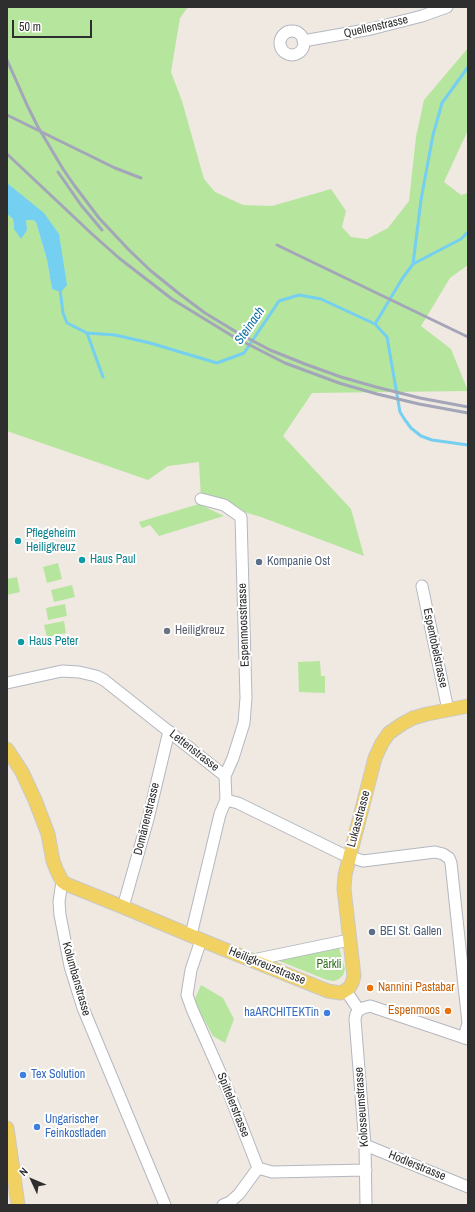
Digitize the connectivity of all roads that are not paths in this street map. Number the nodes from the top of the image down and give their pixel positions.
1 (447, 7) edge
2 (303, 41) dead end
3 (201, 499) dead end
4 (422, 586) dead end
5 (7, 683) edge
6 (468, 706) edge
7 (448, 710) junction
8 (169, 731) junction
9 (7, 750) edge
10 (225, 776) junction
11 (226, 800) junction
12 (349, 857) junction
13 (62, 881) junction
14 (123, 907) junction
15 (196, 938) junction
16 (349, 940) junction
17 (253, 960) junction
18 (346, 991) junction
19 (359, 1010) junction
20 (466, 1038) edge
21 (7, 1128) edge
22 (365, 1145) junction
23 (258, 1168) junction
24 (366, 1170) junction
25 (468, 1187) edge
26 (18, 1205) edge
27 (165, 1205) edge
28 (223, 1205) edge
29 (366, 1205) edge

1 - 2 street, Quellenstrasse
3 - 10 street, Espenmoosstrasse
4 - 7 street, Espentobelstrasse
5 - 8 street, Lettenstrasse
6 - 7 main road, Lukasstrasse
7 - 12 main road, Lukasstrasse
8 - 10 street, Lettenstrasse
8 - 14 street, Domänenstrasse
9 - 13 main road
10 - 11 street, Lettenstrasse
11 - 12 street
11 - 15 street
12 - 16 main road, Lukasstrasse
12 - 20 street
13 - 14 main road, Heiligkreuzstrasse
13 - 27 street, Kolumbanstrasse
14 - 15 main road, Heiligkreuzstrasse
15 - 17 main road, Heiligkreuzstrasse
15 - 23 street, Spittelerstrasse
16 - 17 street
16 - 18 main road, Lukasstrasse
17 - 18 main road, Heiligkreuzstrasse
18 - 19 street
19 - 20 street
19 - 22 street, Kolosseumstrasse
21 - 26 main road
22 - 24 street, Kolosseumstrasse
22 - 25 street, Hodlerstrasse
23 - 24 street
23 - 28 street
24 - 29 street, Kolosseumstrasse

